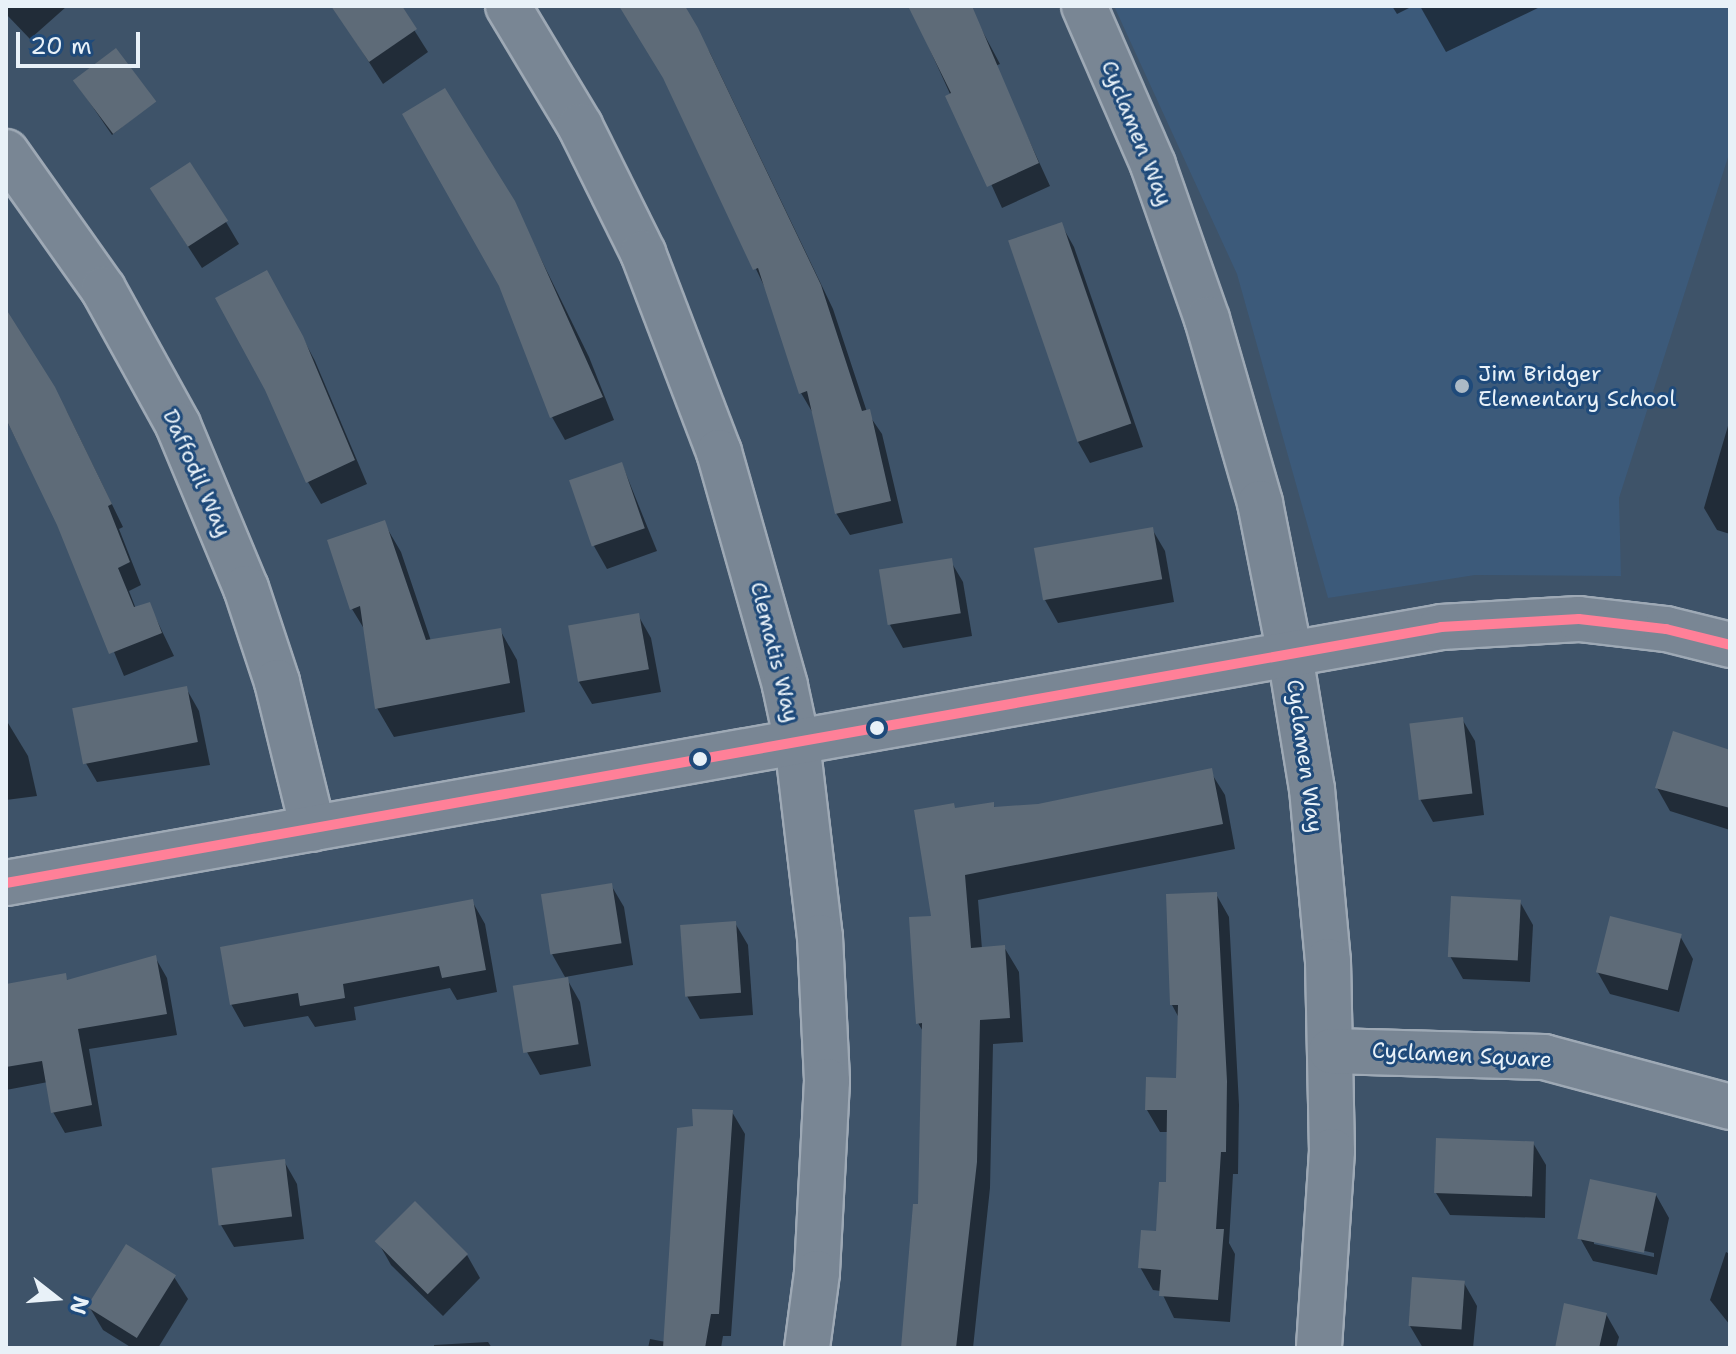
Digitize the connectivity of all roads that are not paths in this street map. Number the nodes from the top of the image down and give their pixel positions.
1 (508, 6) edge
2 (1084, 6) edge
3 (6, 152) edge
4 (1730, 645) edge
5 (1290, 655) junction
6 (797, 742) junction
7 (313, 829) junction
8 (6, 883) edge
9 (1331, 1051) junction
10 (1730, 1107) edge
11 (807, 1348) edge
12 (1319, 1348) edge

1 - 6 street, Clematis Way
2 - 5 street, Cyclamen Way
3 - 7 street, Daffodil Way
4 - 5 street
5 - 6 street
5 - 9 street, Cyclamen Way
6 - 7 street
6 - 11 street, Clematis Way
7 - 8 street
9 - 10 street, Cyclamen Square
9 - 12 street, Cyclamen Way

